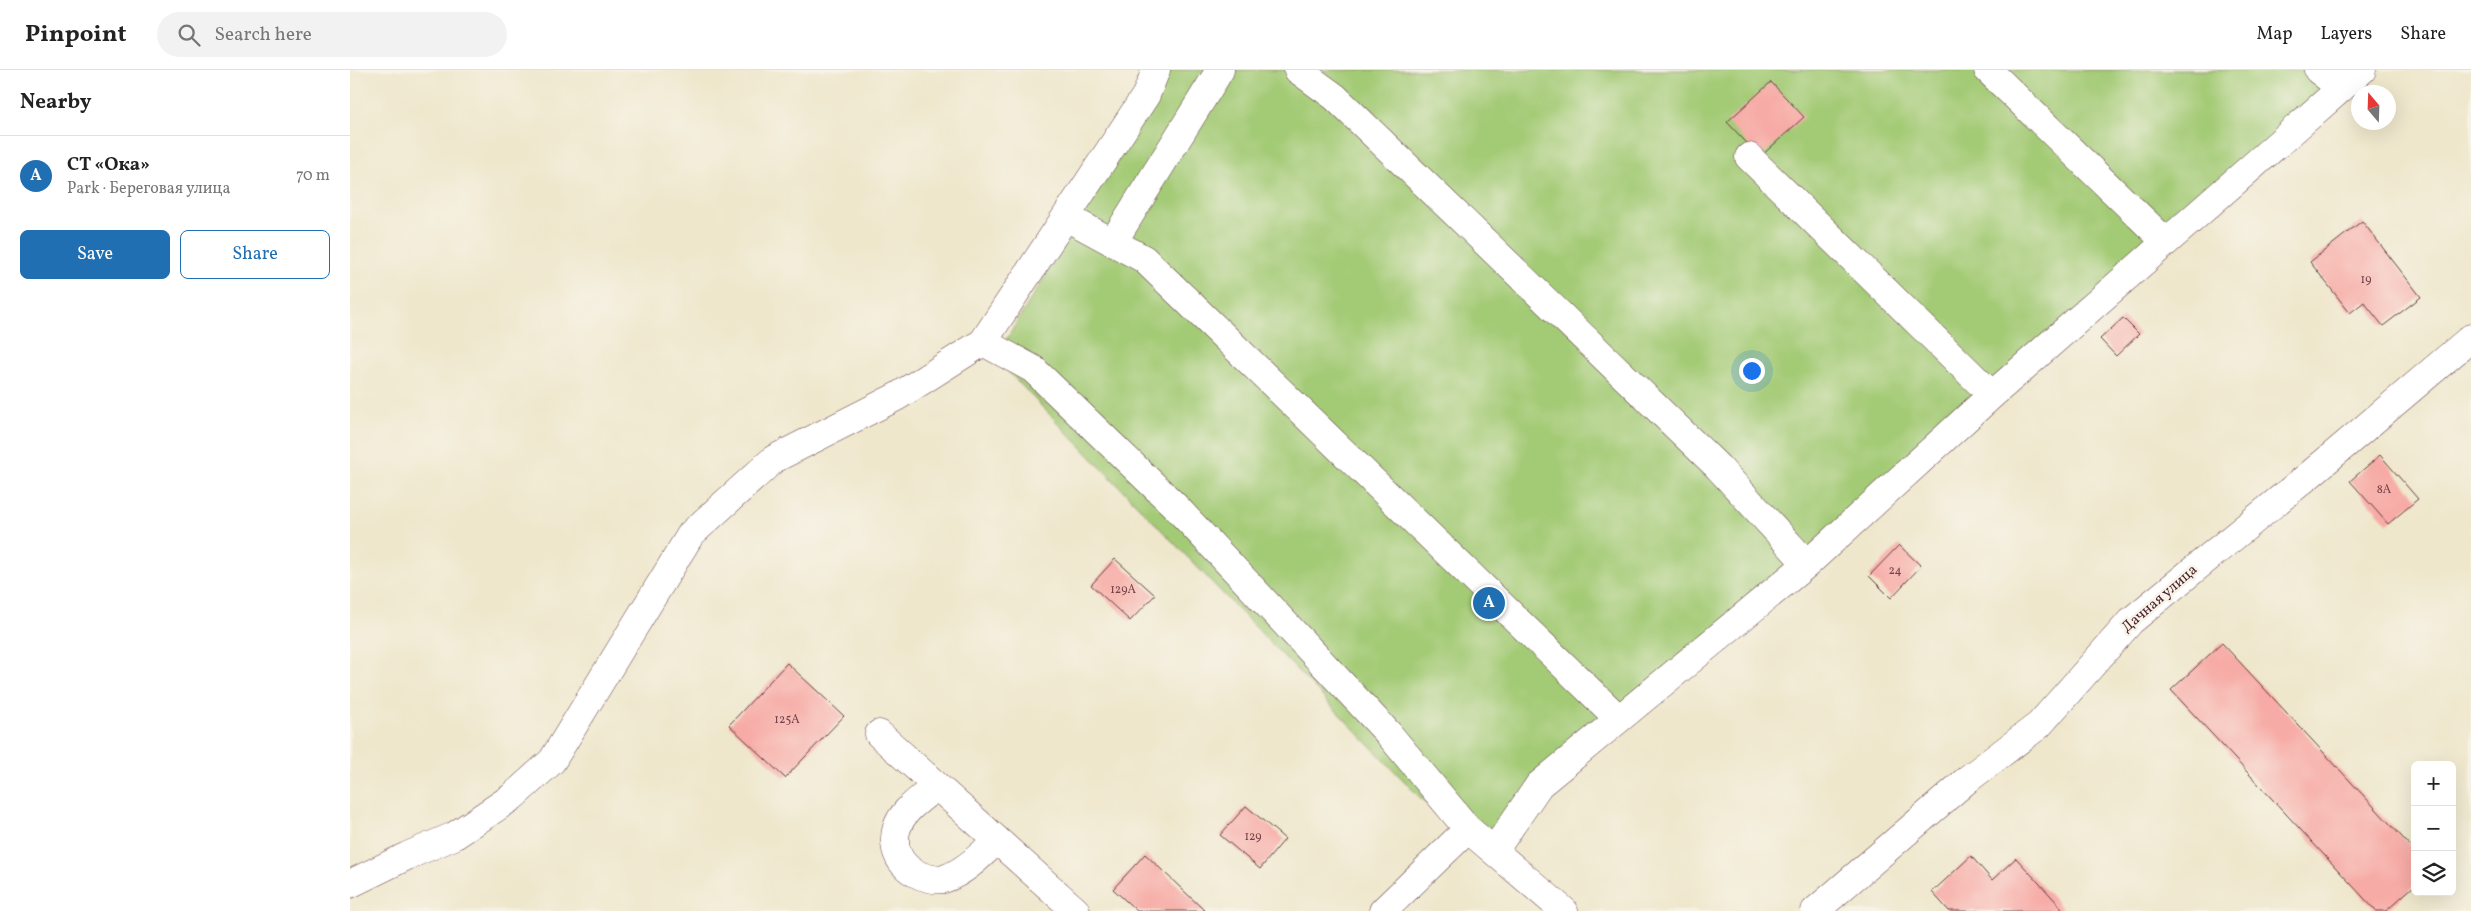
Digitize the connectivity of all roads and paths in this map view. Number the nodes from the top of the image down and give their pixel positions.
1 (1156, 70) edge
2 (1220, 70) edge
3 (1298, 70) edge
4 (1988, 70) edge
5 (2318, 70) edge
6 (2362, 70) edge
7 (2342, 88) junction
8 (1749, 158) dead end
9 (1066, 217) junction
10 (2165, 241) junction
11 (1113, 242) junction
12 (2471, 338) edge
13 (984, 342) junction
14 (1992, 395) junction
15 (1807, 564) junction
16 (1619, 719) junction
17 (879, 734) dead end
18 (936, 786) junction
19 (1468, 830) junction
20 (997, 840) junction
21 (1494, 851) junction
22 (350, 884) edge
23 (1076, 911) edge
24 (1383, 911) edge
25 (1564, 911) edge
26 (1815, 911) edge

1 - 9 street
2 - 11 street
3 - 15 street
4 - 10 street
5 - 7 street
6 - 7 street
7 - 10 street
8 - 14 street
9 - 11 street
9 - 13 street
10 - 14 street
11 - 16 street
12 - 26 street, Дачная улица
13 - 19 street
13 - 22 street
14 - 15 street
15 - 16 street
16 - 21 street
17 - 18 street
18 - 20 street
18 - 20 street
19 - 21 street
19 - 24 street
20 - 23 street
21 - 25 street

